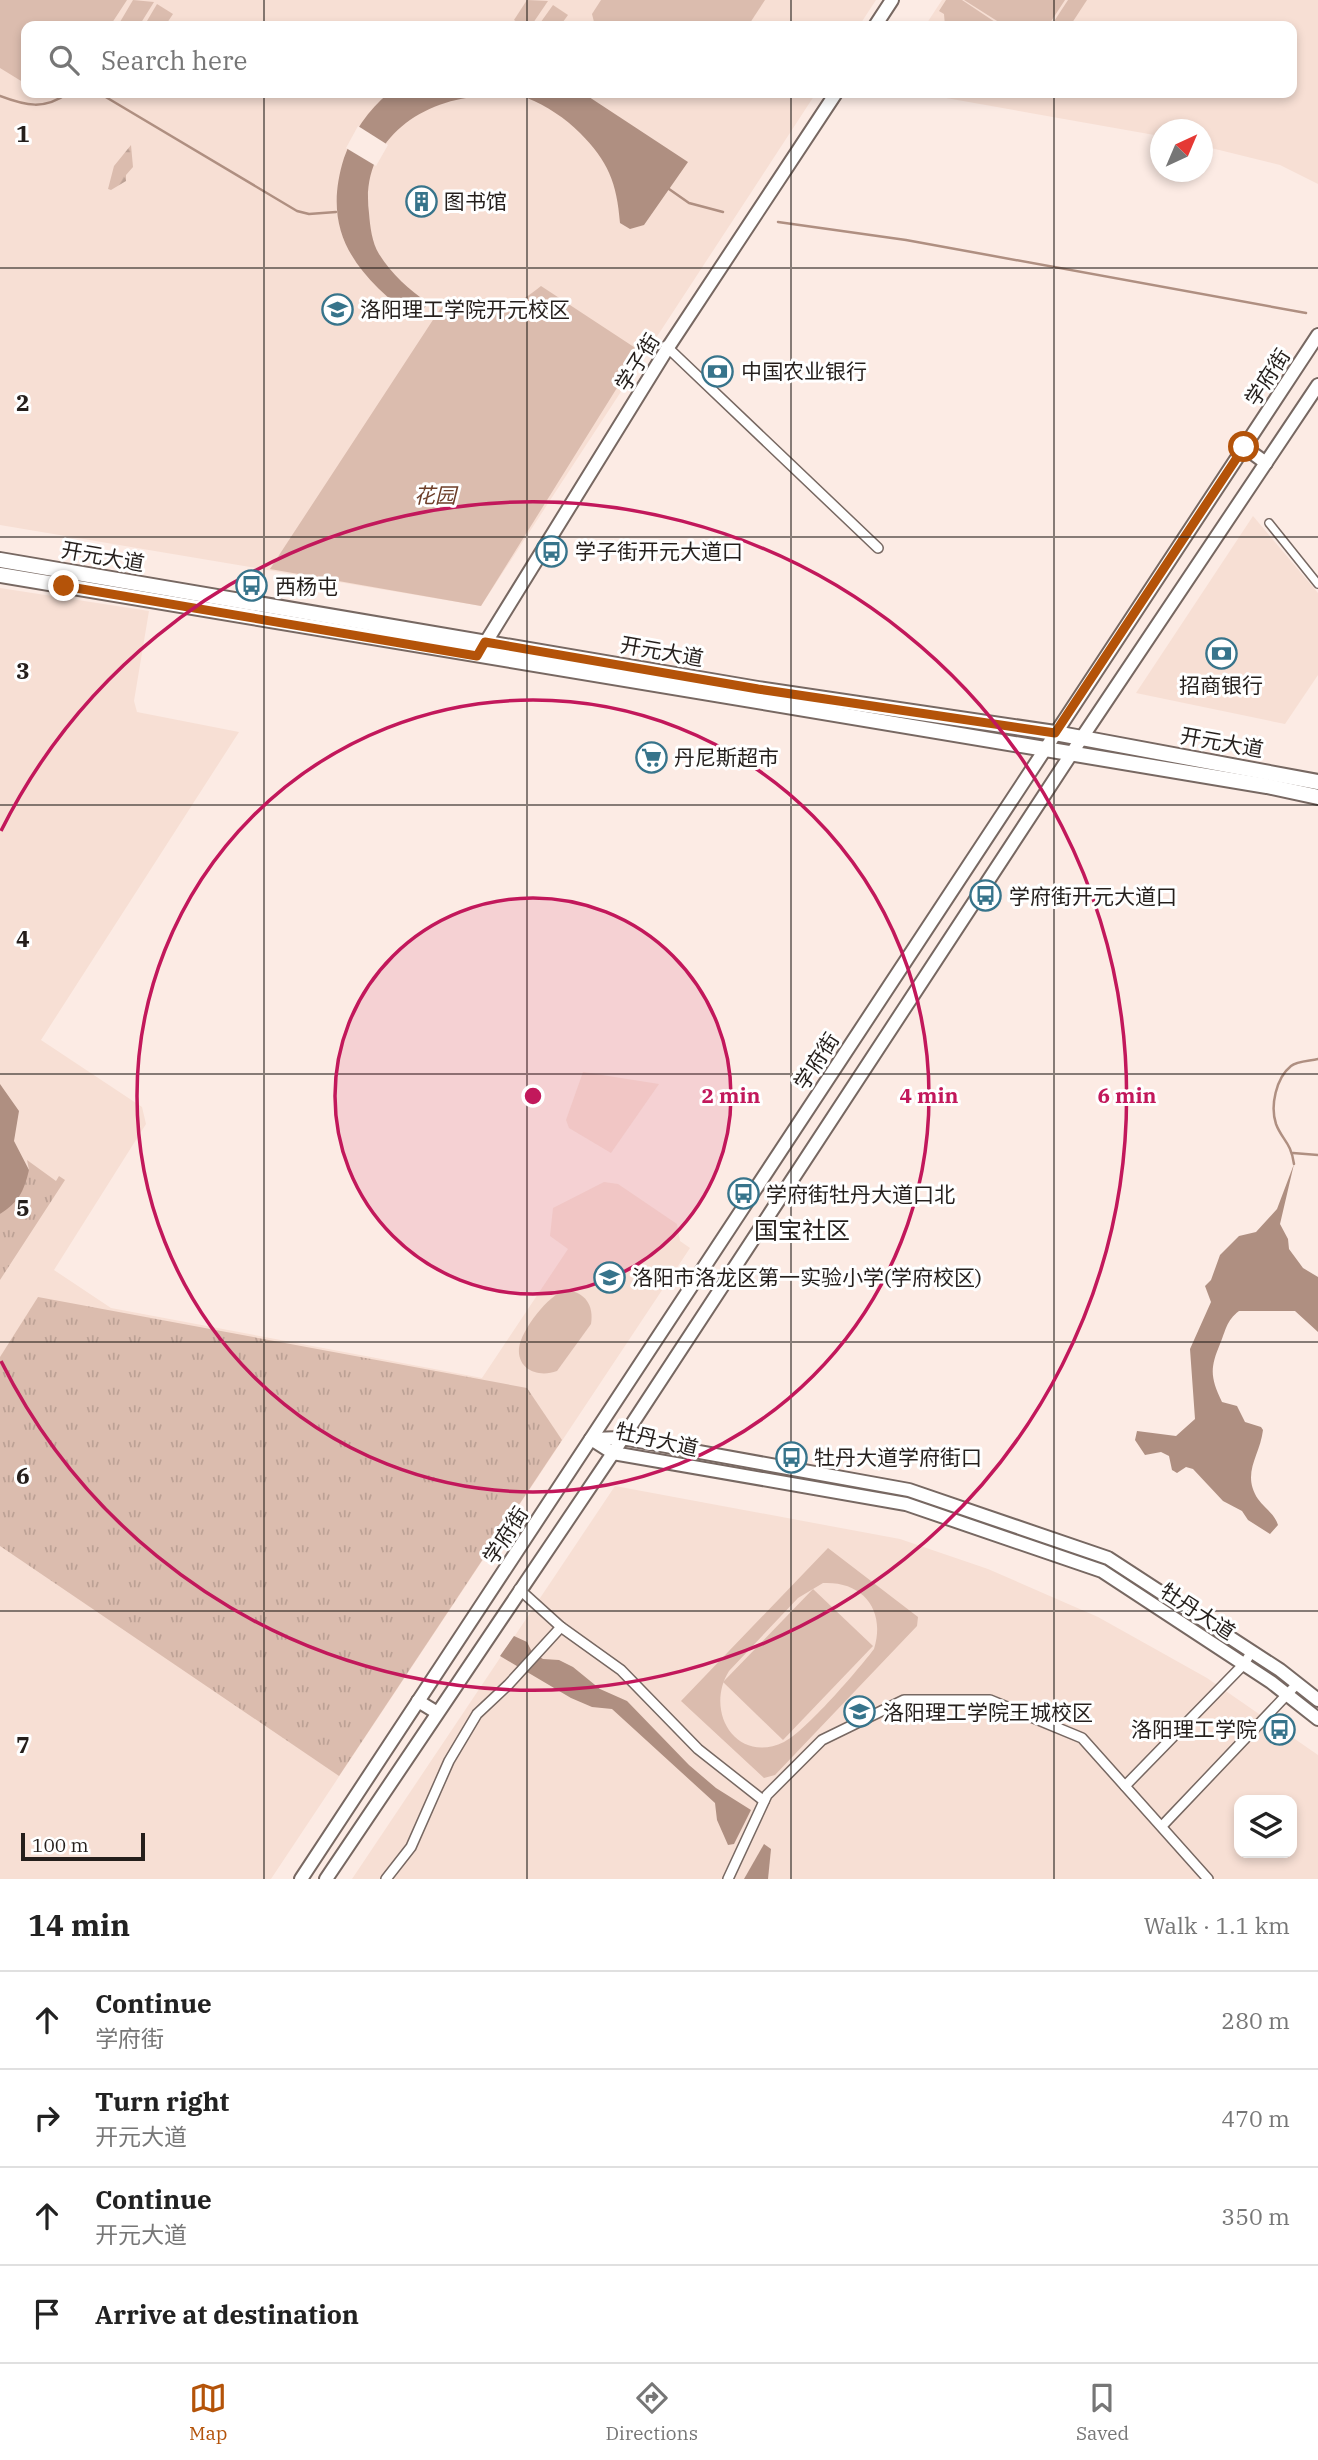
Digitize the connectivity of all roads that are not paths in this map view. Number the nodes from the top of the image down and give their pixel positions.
1 (895, 0) edge
2 (880, 21) edge
3 (831, 98) edge
4 (1318, 335) edge
5 (667, 346) junction
6 (1318, 385) edge
7 (1244, 447) junction
8 (1266, 463) junction
9 (1269, 523) dead end
10 (878, 548) dead end
11 (0, 560) edge
12 (0, 575) edge
13 (1318, 584) edge
14 (483, 642) junction
15 (475, 656) junction
16 (1055, 733) junction
17 (1081, 739) junction
18 (1044, 749) junction
19 (1072, 754) junction
20 (1318, 782) edge
21 (1318, 797) edge
22 (622, 1438) junction
23 (591, 1439) junction
24 (613, 1452) junction
25 (519, 1590) junction
26 (561, 1627) junction
27 (1252, 1651) junction
28 (1244, 1664) junction
29 (1297, 1684) junction
30 (1288, 1695) junction
31 (1318, 1700) edge
32 (418, 1701) junction
33 (436, 1712) junction
34 (1318, 1719) edge
35 (1125, 1786) junction
36 (764, 1801) junction
37 (1162, 1826) junction
38 (301, 1879) edge
39 (326, 1879) edge
40 (386, 1879) edge
41 (728, 1879) edge
42 (1208, 1879) edge

1 - 2 main road
3 - 5 main road, 学子街
4 - 7 main road, 学府街
5 - 10 street
5 - 14 main road, 学子街
6 - 8 main road, 学府街
7 - 8 main road
7 - 16 main road, 学府街
8 - 17 main road, 学府街
9 - 13 street
11 - 14 main road, 开元大道
12 - 15 main road, 开元大道
14 - 15 main road, 学子街
14 - 16 main road, 开元大道
15 - 18 main road, 开元大道
16 - 17 main road, 开元大道
16 - 18 main road, 学府街
17 - 19 main road, 学府街
17 - 20 main road, 开元大道
18 - 19 main road, 开元大道
18 - 23 main road, 学府街
19 - 21 main road, 开元大道
19 - 22 main road, 学府街
22 - 23 main road, 牡丹大道
22 - 24 main road, 学府街
22 - 27 main road, 牡丹大道
23 - 24 main road, 牡丹大道
23 - 32 main road, 学府街
24 - 25 main road, 学府街
24 - 28 main road, 牡丹大道
25 - 26 street
25 - 33 main road, 学府街
26 - 36 street
26 - 40 street
27 - 28 street
27 - 29 main road, 牡丹大道
28 - 30 main road, 牡丹大道
28 - 35 street
29 - 30 street
29 - 31 main road, 牡丹大道
30 - 34 main road, 牡丹大道
30 - 37 street
32 - 33 main road
32 - 38 main road, 学府街
33 - 39 main road, 学府街
35 - 36 street
35 - 37 street
36 - 41 street
37 - 42 street

